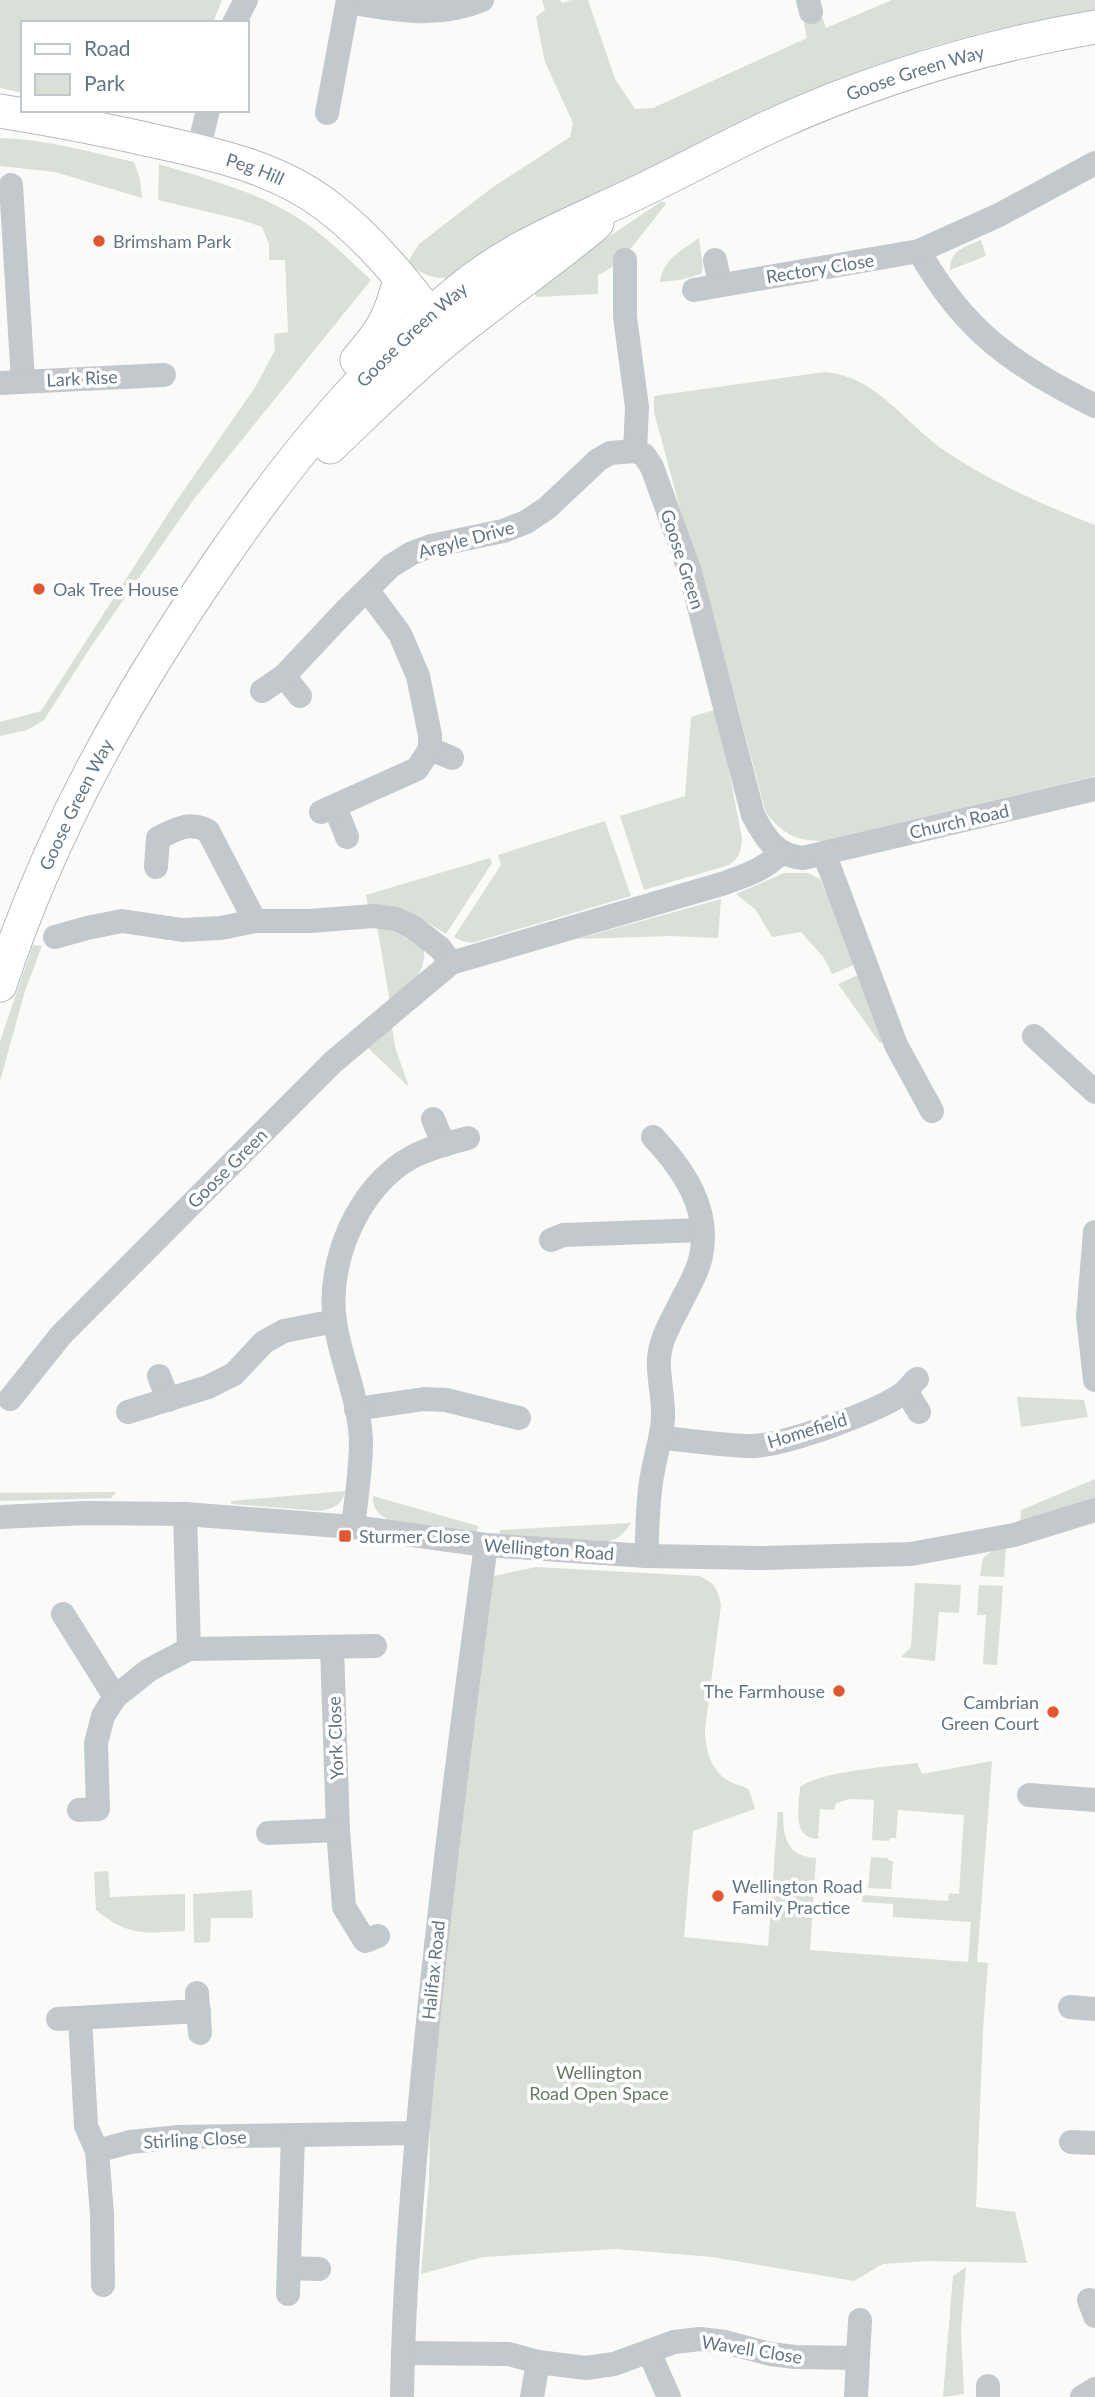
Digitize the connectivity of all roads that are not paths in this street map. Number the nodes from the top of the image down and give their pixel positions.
1 (246, 0) edge
2 (482, 0) edge
3 (348, 1) edge
4 (235, 21) edge
5 (1095, 27) edge
6 (0, 111) edge
7 (208, 112) edge
8 (327, 113) dead end
9 (198, 151) junction
10 (1095, 163) edge
11 (12, 185) dead end
12 (919, 251) junction
13 (625, 260) dead end
14 (715, 260) dead end
15 (400, 278) junction
16 (720, 285) junction
17 (694, 290) dead end
18 (439, 326) junction
19 (164, 375) dead end
20 (12, 382) edge
21 (1095, 406) edge
22 (635, 451) junction
23 (289, 463) junction
24 (241, 530) junction
25 (368, 591) junction
26 (284, 676) junction
27 (262, 691) dead end
28 (300, 695) dead end
29 (1095, 789) edge
30 (347, 837) dead end
31 (781, 852) junction
32 (824, 853) junction
33 (156, 867) dead end
34 (256, 921) junction
35 (55, 937) dead end
36 (451, 963) junction
37 (0, 985) edge
38 (1038, 1048) dead end
39 (1095, 1093) edge
40 (932, 1111) dead end
41 (433, 1119) dead end
42 (653, 1137) dead end
43 (468, 1138) dead end
44 (444, 1145) junction
45 (702, 1230) junction
46 (1095, 1232) edge
47 (551, 1240) dead end
48 (335, 1321) junction
49 (1094, 1365) edge
50 (159, 1376) dead end
51 (12, 1390) dead end
52 (168, 1399) junction
53 (356, 1409) junction
54 (128, 1412) dead end
55 (919, 1412) dead end
56 (519, 1418) dead end
57 (661, 1438) junction
58 (1095, 1510) edge
59 (185, 1514) junction
60 (0, 1517) edge
61 (353, 1527) junction
62 (486, 1545) junction
63 (646, 1556) junction
64 (63, 1614) dead end
65 (375, 1646) dead end
66 (332, 1647) junction
67 (189, 1649) junction
68 (114, 1697) junction
69 (1030, 1795) dead end
70 (1095, 1800) edge
71 (79, 1810) dead end
72 (338, 1830) junction
73 (268, 1833) dead end
74 (378, 1936) dead end
75 (1070, 2007) dead end
76 (1095, 2009) edge
77 (198, 2012) dead end
78 (416, 2133) junction
79 (293, 2136) junction
80 (97, 2151) junction
81 (289, 2268) junction
82 (319, 2269) dead end
83 (103, 2285) dead end
84 (288, 2294) dead end
85 (860, 2320) dead end
86 (649, 2352) junction
87 (403, 2353) junction
88 (857, 2358) junction
89 (538, 2361) junction
90 (1095, 2389) edge
91 (402, 2397) edge
92 (532, 2397) edge
93 (669, 2397) edge
94 (856, 2397) edge
95 (1082, 2397) edge

1 - 4 street
2 - 3 street
3 - 8 street
5 - 18 main road, Goose Green Way
6 - 9 main road, Peg Hill
7 - 9 street
9 - 15 main road, Peg Hill
10 - 12 street, Rectory Close
11 - 20 street
12 - 16 street, Rectory Close
12 - 21 street
13 - 22 street
14 - 16 street
15 - 18 main road, Peg Hill
15 - 23 main road
16 - 17 street, Rectory Close
18 - 23 main road, Goose Green Way
18 - 24 main road, Goose Green Way
19 - 20 street, Lark Rise
22 - 25 street, Argyle Drive
22 - 31 street, Goose Green
23 - 24 main road, Goose Green Way
24 - 37 main road, Goose Green Way
25 - 26 street, Argyle Drive
25 - 30 street
26 - 27 street, Argyle Drive
26 - 28 street
29 - 32 street, Church Road
31 - 32 street
31 - 36 street, Goose Green
32 - 40 street
33 - 34 street
34 - 35 street
34 - 36 street
36 - 51 street, Goose Green
38 - 39 street
41 - 44 street
42 - 45 street
43 - 44 street
44 - 48 street
45 - 47 street
45 - 57 street
46 - 49 street
48 - 52 street
48 - 53 street
50 - 52 street
52 - 54 street
53 - 56 street
53 - 61 street
55 - 57 street, Homefield
57 - 63 street
58 - 63 street, Wellington Road
59 - 60 street, Wellington Road
59 - 61 street, Wellington Road
59 - 67 street
61 - 62 street, Wellington Road
62 - 63 street, Wellington Road
62 - 78 street, Halifax Road
64 - 68 street
65 - 66 street
66 - 67 street
66 - 72 street, York Close
67 - 68 street
68 - 71 street
69 - 70 street
72 - 73 street
72 - 74 street, York Close
75 - 76 street
77 - 80 street
78 - 79 street, Stirling Close
78 - 87 street, Halifax Road
79 - 80 street, Stirling Close
79 - 81 street
80 - 83 street
81 - 82 street
81 - 84 street
85 - 88 street
86 - 88 street, Wavell Close
86 - 89 street, Wavell Close
86 - 93 street
87 - 89 street, Wavell Close
87 - 91 street, Halifax Road
88 - 94 street
89 - 92 street
90 - 95 street

